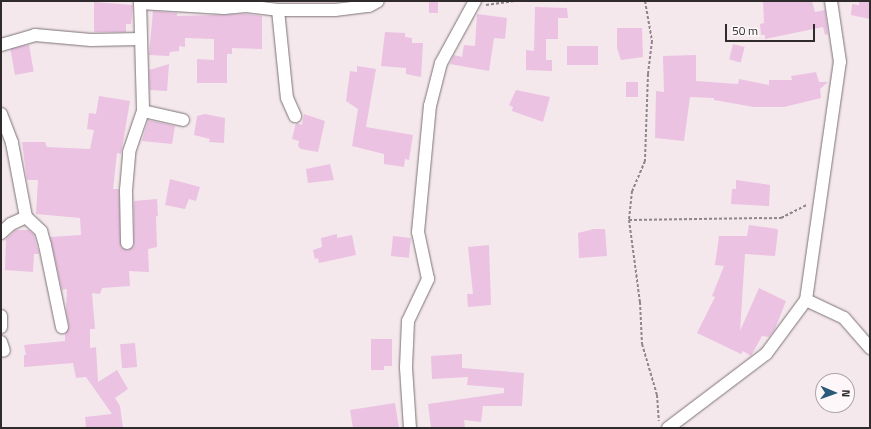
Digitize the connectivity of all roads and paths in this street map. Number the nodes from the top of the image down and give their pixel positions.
1 (378, 1) edge
2 (516, 1) edge
3 (645, 1) edge
4 (831, 1) edge
5 (140, 2) edge
6 (475, 2) edge
7 (278, 10) junction
8 (140, 39) junction
9 (1, 45) edge
10 (143, 111) junction
11 (1, 114) edge
12 (295, 116) dead end
13 (183, 120) dead end
14 (820, 199) junction
15 (26, 217) junction
16 (629, 220) junction
17 (1, 233) edge
18 (127, 243) dead end
19 (806, 300) junction
20 (1, 316) edge
21 (1, 327) edge
22 (62, 327) dead end
23 (870, 348) edge
24 (410, 428) edge
25 (660, 428) edge
26 (668, 428) edge

1 - 7 street
2 - 6 path
3 - 16 path
4 - 14 street
5 - 7 street
5 - 8 street
6 - 24 street
7 - 12 street
8 - 9 street
8 - 10 street
10 - 13 street
10 - 18 street
11 - 15 street
14 - 16 path
14 - 19 street
15 - 17 street
15 - 22 street
16 - 25 path
19 - 23 street
19 - 26 street
20 - 21 street

